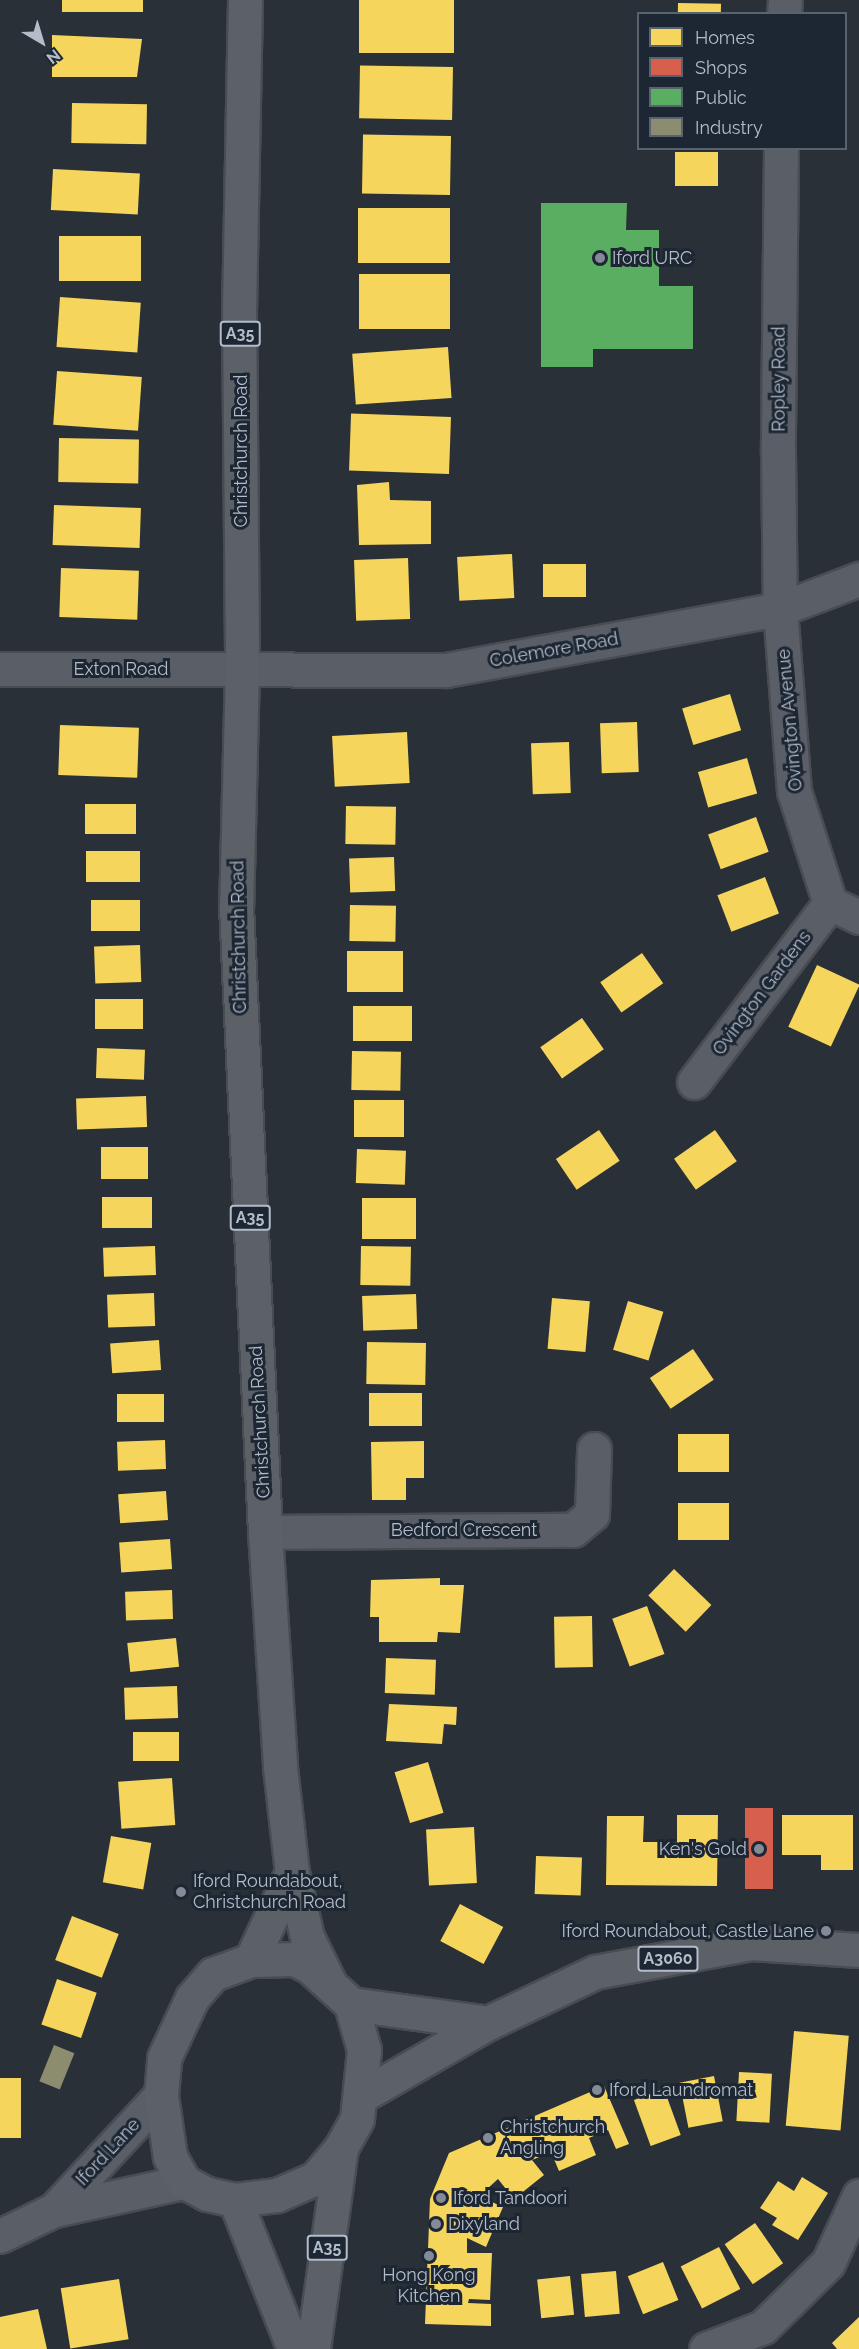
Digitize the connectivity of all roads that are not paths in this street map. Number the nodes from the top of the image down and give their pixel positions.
1 (245, 0) edge
2 (781, 150) edge
3 (859, 579) edge
4 (780, 609) junction
5 (242, 668) junction
6 (0, 669) edge
7 (830, 903) junction
8 (859, 917) edge
9 (694, 1082) dead end
10 (594, 1449) dead end
11 (265, 1532) junction
12 (292, 1872) junction
13 (859, 1950) edge
14 (251, 1960) junction
15 (340, 1994) junction
16 (488, 2024) junction
17 (160, 2095) junction
18 (361, 2096) junction
19 (340, 2148) junction
20 (184, 2182) junction
21 (859, 2196) edge
22 (235, 2200) junction
23 (54, 2210) junction
24 (0, 2236) edge
25 (294, 2349) edge
26 (313, 2349) edge
27 (706, 2349) edge

1 - 5 main road, Christchurch Road / A35
2 - 4 street, Ropley Road
3 - 4 street, Colemore Road
4 - 5 street, Colemore Road
4 - 7 street, Ovington Avenue
5 - 6 street, Exton Road
5 - 11 main road, Christchurch Road / A35
7 - 8 street
7 - 9 street, Ovington Gardens
10 - 11 street, Bedford Crescent
11 - 12 main road, Christchurch Road / A35
12 - 14 main road
12 - 15 main road, Christchurch Road / A35
13 - 16 main road, A3060
14 - 15 main road
14 - 17 main road
15 - 16 main road
15 - 18 main road, Christchurch Road
16 - 18 main road, A3060
17 - 20 main road
17 - 23 street, Iford Lane
18 - 19 main road, Christchurch Road
19 - 22 main road
19 - 26 main road, A35
20 - 22 main road
20 - 23 street, Iford Lane
21 - 27 street
22 - 25 main road
23 - 24 street, Iford Lane

